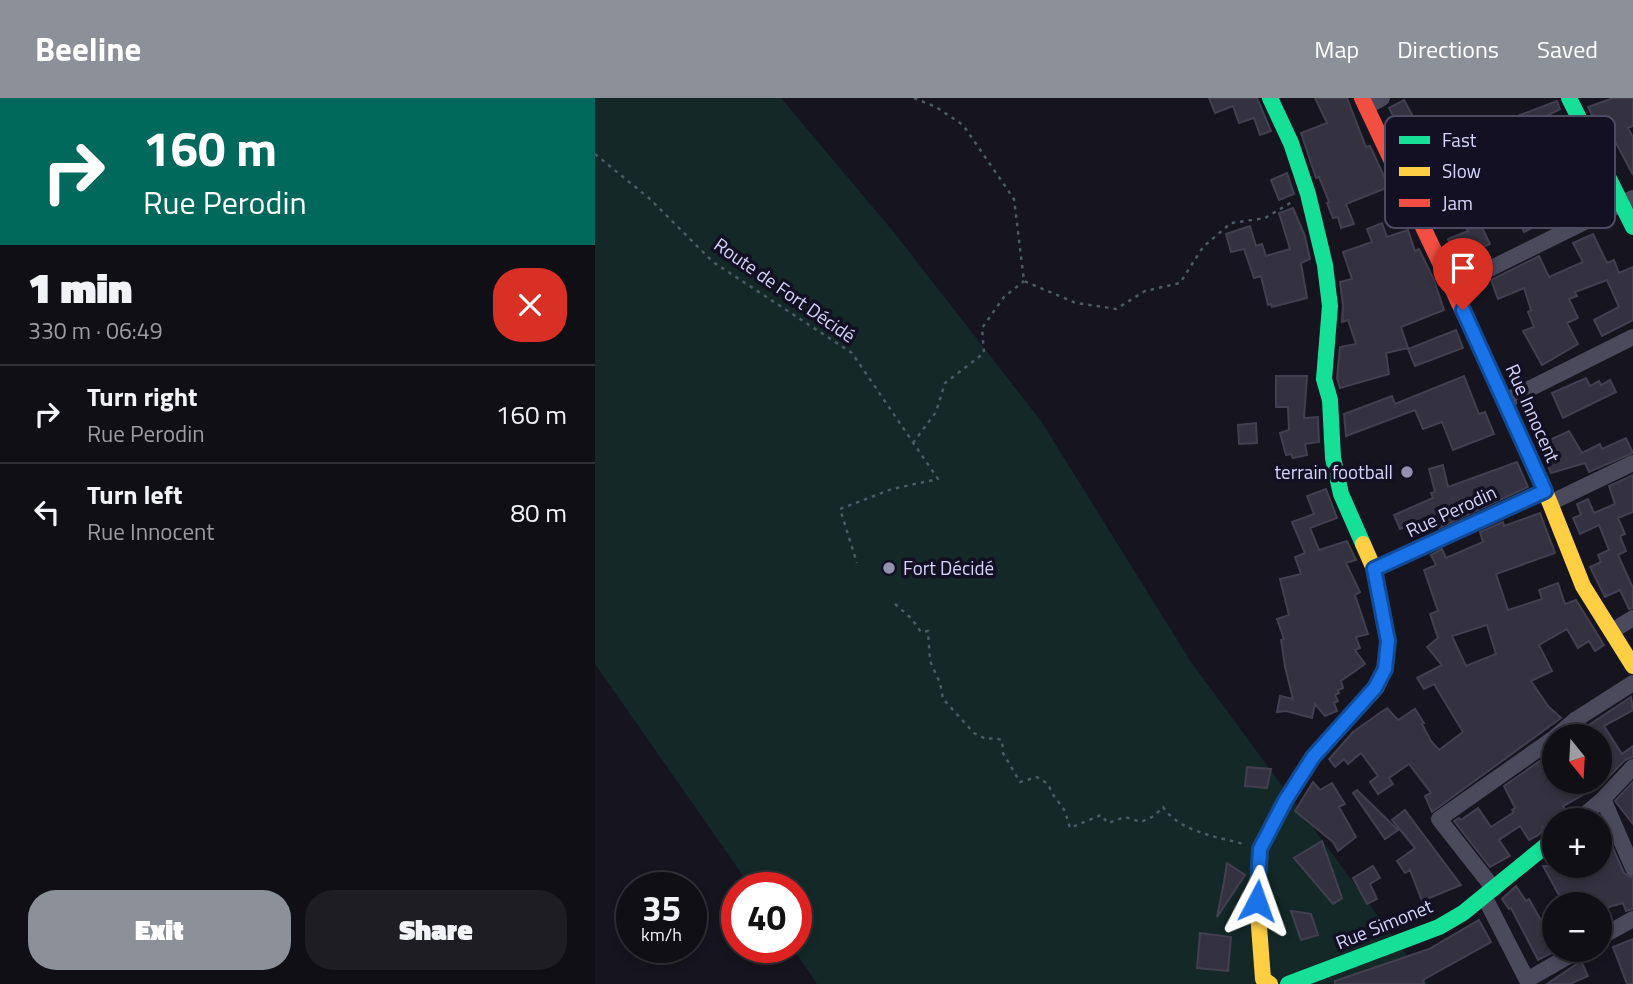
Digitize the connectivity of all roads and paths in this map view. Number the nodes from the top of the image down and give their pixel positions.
1 (914, 98) edge
2 (1270, 98) edge
3 (1382, 98) edge
4 (1569, 98) edge
5 (1364, 102) edge
6 (1579, 116) edge
7 (1385, 146) edge
8 (595, 154) edge
9 (1615, 180) edge
10 (1308, 194) junction
11 (1627, 201) edge
12 (1633, 227) edge
13 (1425, 228) edge
14 (1572, 228) edge
15 (1024, 281) junction
16 (1453, 287) junction
17 (1633, 337) edge
18 (1505, 401) junction
19 (913, 443) junction
20 (1633, 463) edge
21 (1547, 497) junction
22 (857, 563) dead end
23 (1374, 569) junction
24 (895, 604) dead end
25 (1633, 618) edge
26 (1612, 631) junction
27 (1633, 666) edge
28 (1633, 683) edge
29 (1570, 724) edge
30 (1542, 746) edge
31 (1633, 767) edge
32 (1603, 799) junction
33 (1592, 808) edge
34 (1260, 849) junction
35 (1542, 849) edge
36 (1633, 868) edge
37 (1489, 892) junction
38 (1633, 919) edge
39 (1612, 931) edge
40 (1558, 962) edge
41 (1270, 984) edge
42 (1288, 984) edge

1 - 15 path
2 - 10 street
3 - 5 street
4 - 6 street
5 - 7 street, Rue Innocent
8 - 19 path, Route de Fort Décidé
9 - 11 street
10 - 15 path
10 - 23 street
11 - 12 street
13 - 16 street, Rue Innocent
14 - 16 street
15 - 19 path
16 - 18 street, Rue Innocent
17 - 18 street
18 - 21 street, Rue Innocent
19 - 22 path, Route de Fort Décidé
20 - 21 street, Rue Perodin
21 - 23 street, Rue Perodin
21 - 26 street, Rue Innocent
23 - 34 street
24 - 34 path
25 - 26 street
26 - 27 street, Rue Innocent
28 - 29 street
30 - 37 street
31 - 32 street
32 - 33 street
32 - 36 street
34 - 41 street
35 - 37 street, Rue Simonet
37 - 40 street
37 - 42 street, Rue Simonet
38 - 39 street

